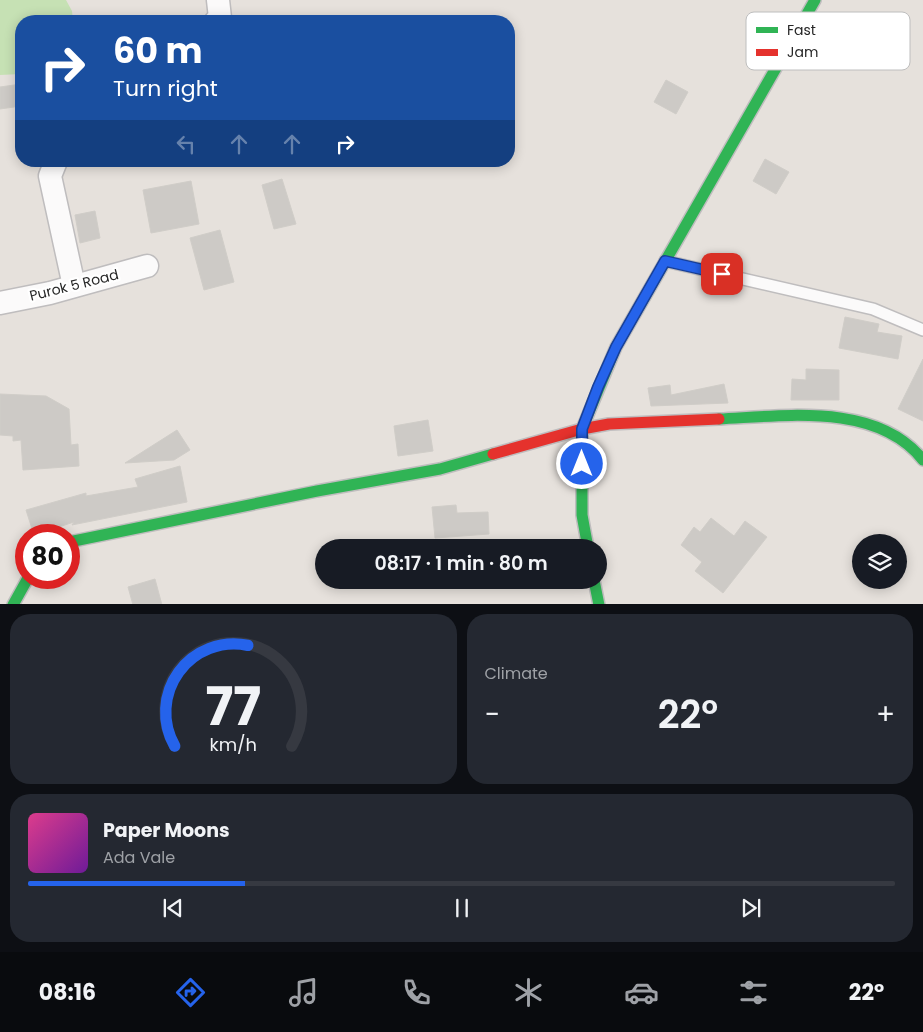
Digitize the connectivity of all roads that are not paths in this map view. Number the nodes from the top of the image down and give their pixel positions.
1 (218, 0) edge
2 (815, 0) edge
3 (808, 12) edge
4 (220, 15) edge
5 (775, 70) edge
6 (54, 167) edge
7 (665, 261) junction
8 (148, 266) dead end
9 (74, 286) junction
10 (0, 302) edge
11 (923, 330) edge
12 (582, 429) junction
13 (923, 460) edge
14 (586, 539) edge
15 (80, 540) edge
16 (22, 589) edge
17 (596, 589) edge
18 (13, 604) edge
19 (599, 604) edge

1 - 4 street
2 - 3 main road
5 - 7 main road
6 - 9 street
7 - 11 lane
7 - 12 main road
8 - 9 street, Purok 5 Road
9 - 10 street, Purok 5 Road
12 - 13 main road
12 - 14 main road
12 - 15 main road
16 - 18 main road
17 - 19 main road

